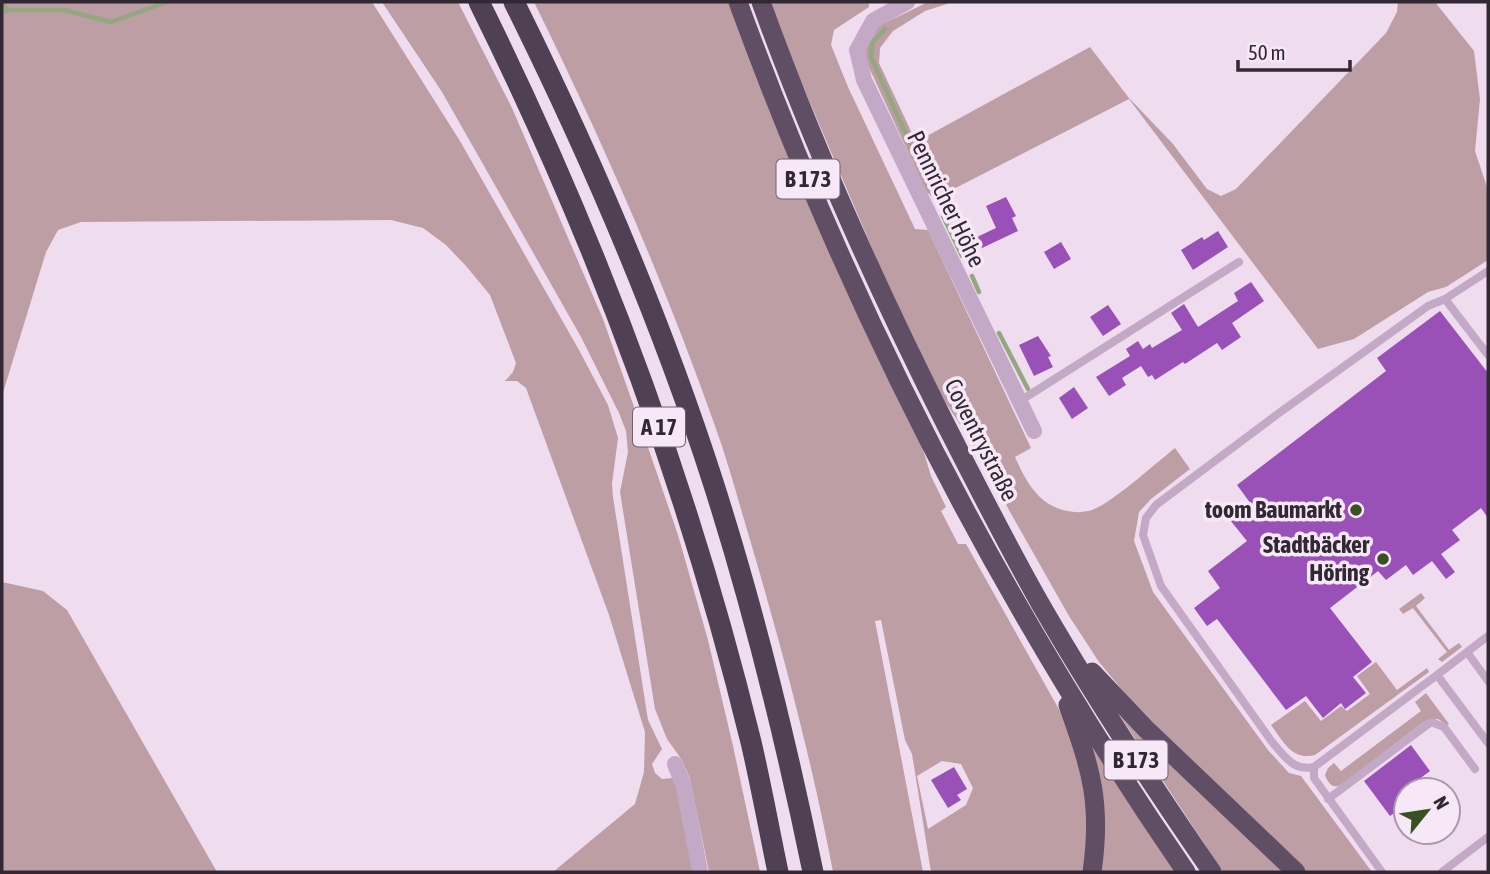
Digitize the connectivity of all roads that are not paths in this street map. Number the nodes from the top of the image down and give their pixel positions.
1 (480, 2) edge
2 (514, 2) edge
3 (738, 2) edge
4 (761, 2) edge
5 (907, 2) edge
6 (1239, 262) dead end
7 (1488, 271) edge
8 (1445, 299) junction
9 (1488, 355) edge
10 (1020, 401) junction
11 (1034, 431) dead end
12 (1488, 636) edge
13 (1065, 644) junction
14 (1467, 652) junction
15 (1055, 667) junction
16 (1437, 675) junction
17 (1488, 681) edge
18 (1488, 743) edge
19 (675, 764) dead end
20 (1314, 767) junction
21 (1475, 769) dead end
22 (1328, 799) junction
23 (1488, 838) edge
24 (700, 872) edge
25 (778, 872) edge
26 (813, 872) edge
27 (1092, 872) edge
28 (1186, 872) edge
29 (1212, 872) edge
30 (1296, 872) edge
31 (1382, 872) edge
32 (1442, 872) edge

1 - 25 highway, A 17
2 - 26 highway, A 17
3 - 15 highway, B 173
4 - 13 highway, Coventrystraße / B 173
5 - 10 street, Pennricher Höhe
6 - 10 lane
7 - 8 lane
8 - 9 lane
8 - 20 lane
10 - 11 street, Pennricher Höhe
12 - 14 lane
13 - 29 highway, Coventrystraße / B 173
13 - 30 highway
14 - 16 lane
14 - 17 lane
15 - 27 highway
15 - 28 highway, B 173
16 - 18 lane
16 - 20 lane
19 - 24 street
20 - 22 lane
21 - 22 lane
22 - 31 lane
23 - 32 lane

